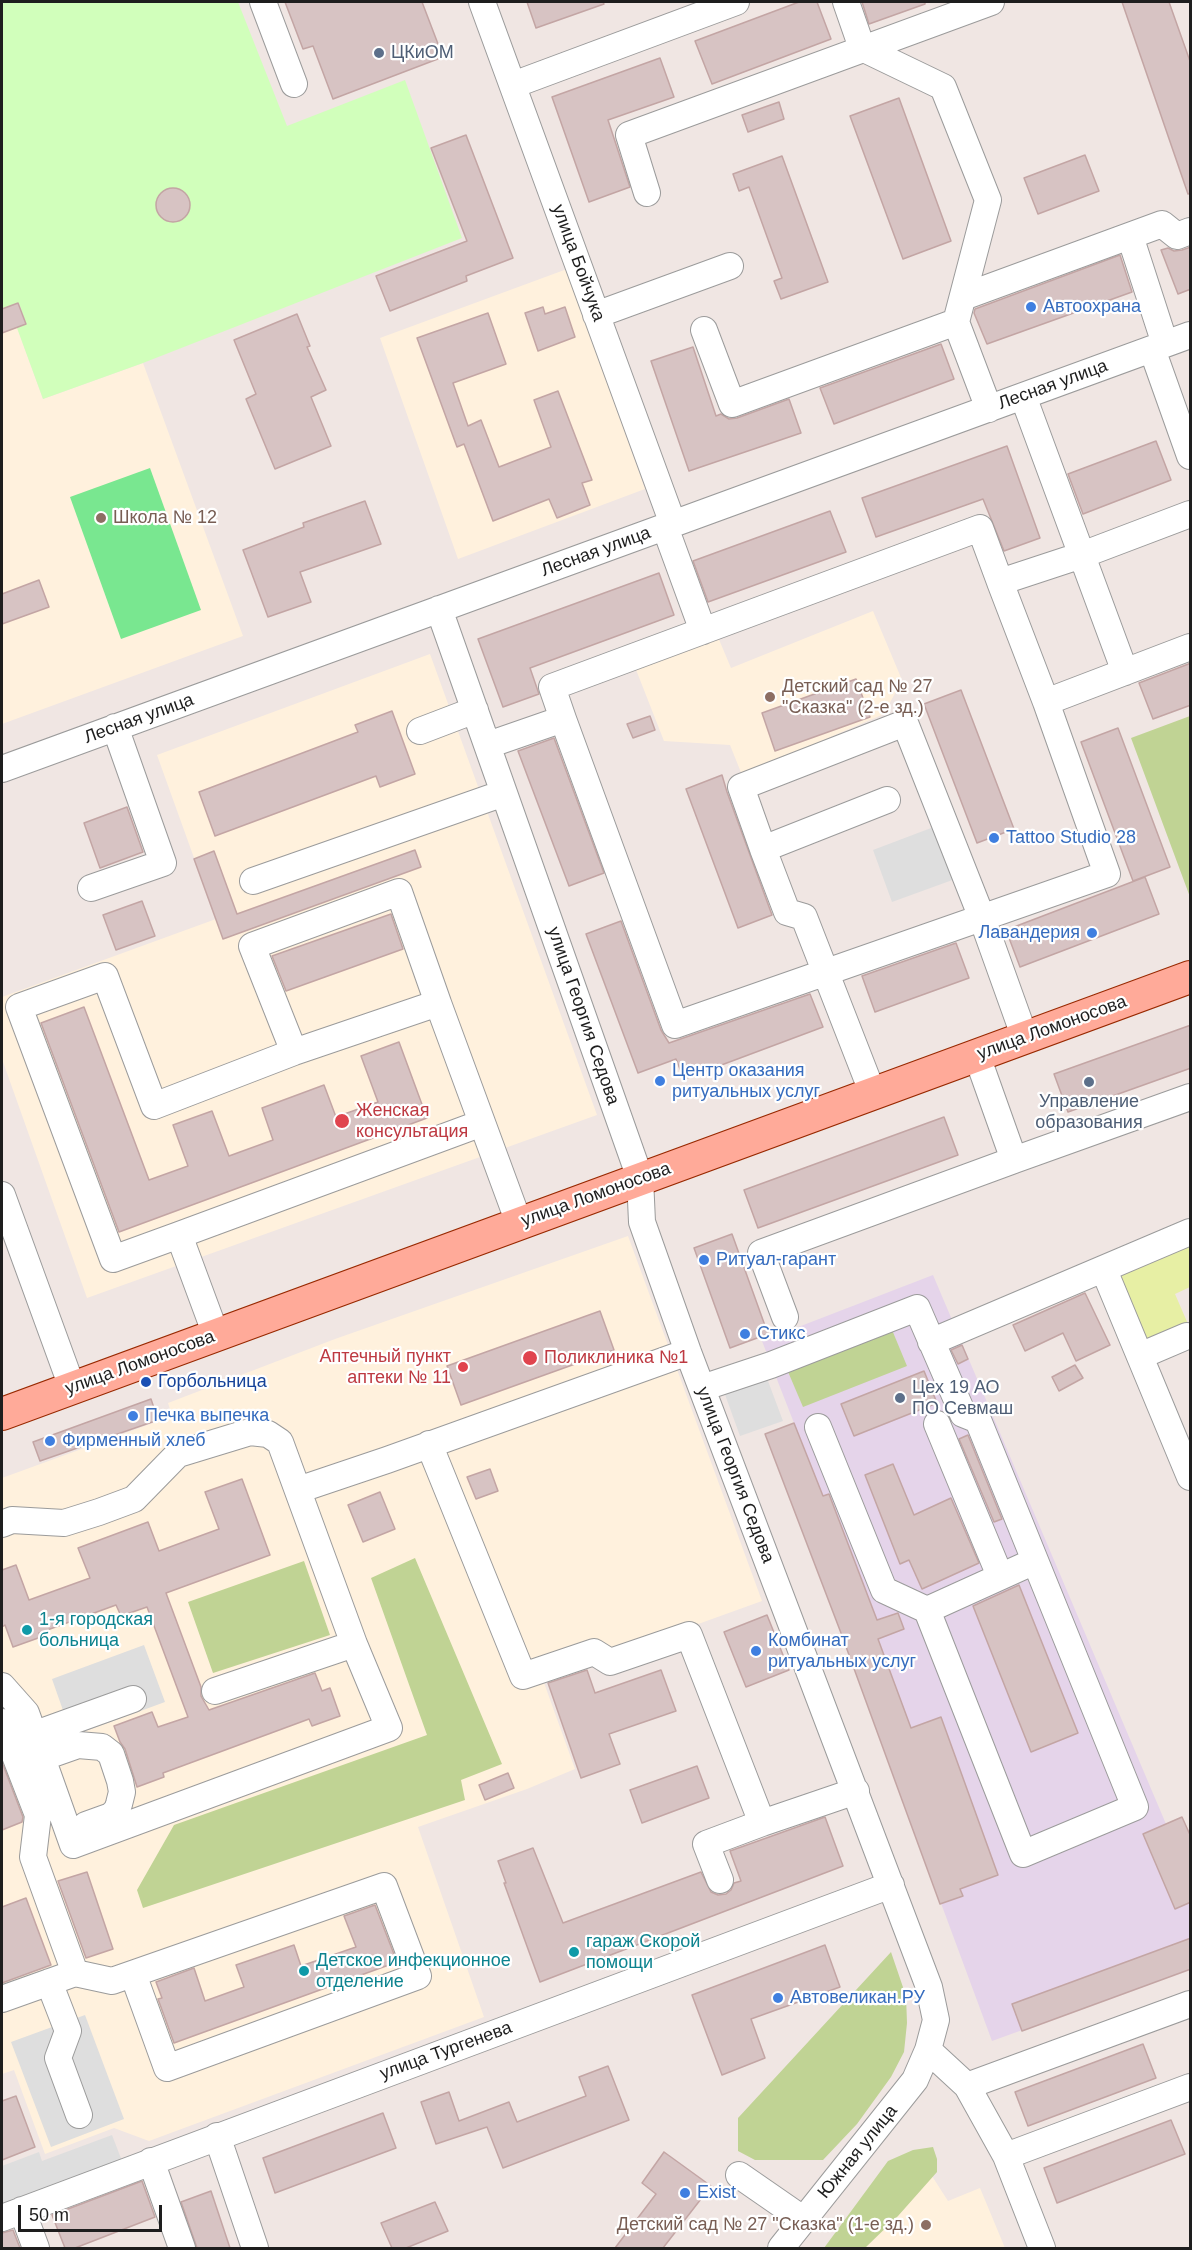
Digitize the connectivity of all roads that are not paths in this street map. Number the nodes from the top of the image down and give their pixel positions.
1 (263, 2) edge
2 (482, 2) edge
3 (736, 2) edge
4 (846, 2) edge
5 (991, 2) edge
6 (862, 48) junction
7 (294, 84) dead end
8 (513, 85) junction
9 (647, 193) dead end
10 (1191, 231) edge
11 (1130, 236) junction
12 (730, 266) dead end
13 (963, 297) junction
14 (596, 315) junction
15 (956, 322) junction
16 (704, 330) dead end
17 (1191, 335) edge
18 (1159, 347) junction
19 (1023, 396) junction
20 (989, 409) junction
21 (1191, 456) edge
22 (1191, 514) edge
23 (669, 525) junction
24 (1082, 555) junction
25 (1000, 582) junction
26 (439, 609) junction
27 (703, 631) junction
28 (1191, 647) edge
29 (1125, 672) junction
30 (1046, 702) junction
31 (475, 710) junction
32 (564, 719) junction
33 (115, 728) junction
34 (420, 731) dead end
35 (488, 746) junction
36 (2, 769) edge
37 (504, 793) junction
38 (886, 800) dead end
39 (763, 849) junction
40 (253, 880) dead end
41 (91, 888) dead end
42 (982, 918) junction
43 (825, 972) junction
44 (1191, 976) edge
45 (438, 1003) junction
46 (1025, 1038) junction
47 (294, 1052) junction
48 (977, 1056) junction
49 (873, 1094) junction
50 (1191, 1097) edge
51 (482, 1123) junction
52 (1014, 1160) junction
53 (640, 1178) junction
54 (2, 1195) edge
55 (519, 1223) junction
56 (1191, 1232) edge
57 (179, 1235) junction
58 (1104, 1270) junction
59 (785, 1317) dead end
60 (216, 1335) junction
61 (1187, 1336) dead end
62 (931, 1342) junction
63 (688, 1352) junction
64 (1140, 1356) junction
65 (72, 1388) junction
66 (702, 1388) junction
67 (2, 1414) edge
68 (963, 1414) junction
69 (818, 1427) dead end
70 (429, 1444) junction
71 (1191, 1477) edge
72 (298, 1490) junction
73 (2, 1524) edge
74 (1035, 1561) junction
75 (1000, 1576) junction
76 (927, 1610) junction
77 (354, 1644) junction
78 (2, 1686) edge
79 (215, 1691) dead end
80 (133, 1698) dead end
81 (2, 1722) edge
82 (37, 1746) junction
83 (856, 1791) junction
84 (762, 1823) junction
85 (68, 1831) junction
86 (720, 1880) dead end
87 (891, 1885) junction
88 (75, 1972) junction
89 (133, 1974) junction
90 (49, 1982) junction
91 (2, 1999) edge
92 (1191, 2004) edge
93 (928, 2050) junction
94 (967, 2086) junction
95 (1191, 2087) edge
96 (79, 2115) dead end
97 (218, 2136) junction
98 (1006, 2156) junction
99 (151, 2161) junction
100 (739, 2175) dead end
101 (12, 2214) edge
102 (804, 2220) junction
103 (36, 2248) edge
104 (182, 2248) edge
105 (255, 2248) edge
106 (781, 2248) edge
107 (1042, 2248) edge

1 - 7 street
2 - 8 street, улица Бойчука
3 - 8 street
4 - 6 street
5 - 6 street
6 - 9 street
6 - 13 street
8 - 14 street, улица Бойчука
10 - 11 street
11 - 13 street
11 - 18 street
12 - 14 street
13 - 15 street
14 - 23 street, улица Бойчука
15 - 16 street
15 - 20 street
17 - 18 street, Лесная улица
18 - 19 street, Лесная улица
18 - 21 street
19 - 20 street, Лесная улица
19 - 24 street
20 - 23 street, Лесная улица
22 - 24 street
23 - 26 street, Лесная улица
23 - 27 street, улица Бойчука
24 - 25 street
24 - 29 street
25 - 27 street
25 - 30 street
26 - 31 street, улица Георгия Седова
26 - 33 street, Лесная улица
27 - 32 street
28 - 29 street
29 - 30 street
30 - 42 street
31 - 34 street
31 - 35 street, улица Георгия Седова
32 - 35 street
32 - 43 street
33 - 36 street, Лесная улица
33 - 41 street
35 - 37 street, улица Георгия Седова
37 - 40 street
37 - 53 street, улица Георгия Седова
38 - 39 street
39 - 42 street
39 - 43 street
42 - 43 street
42 - 46 street
43 - 49 street
44 - 46 main road, улица Ломоносова
45 - 47 street
45 - 47 street
45 - 51 street
46 - 48 main road, улица Ломоносова
47 - 57 street
48 - 49 main road, улица Ломоносова
48 - 52 street
49 - 53 main road, улица Ломоносова
50 - 52 street
51 - 55 street
51 - 57 street
52 - 59 street
53 - 55 main road, улица Ломоносова
53 - 63 street, улица Георгия Седова
54 - 65 street
55 - 60 main road, улица Ломоносова
56 - 58 street
57 - 60 street
58 - 62 street
58 - 64 street
60 - 65 main road, улица Ломоносова
61 - 64 street
62 - 66 street
62 - 68 street
63 - 66 street, улица Георгия Седова
63 - 70 street
64 - 71 street
65 - 67 main road, улица Ломоносова
66 - 83 street, улица Георгия Седова
68 - 74 street
68 - 75 street
69 - 76 street
70 - 72 street
70 - 84 street
72 - 73 street
72 - 77 street
74 - 75 street
74 - 76 street
75 - 76 street
77 - 79 street
77 - 85 street
78 - 82 street
80 - 82 street
81 - 88 street
82 - 85 street
82 - 85 street
83 - 84 street
83 - 87 street, улица Георгия Седова
84 - 86 street
87 - 93 street, улица Георгия Седова
87 - 97 street, улица Тургенева
88 - 89 street
88 - 90 street
89 - 89 street
90 - 91 street
90 - 96 street
92 - 94 street
93 - 94 street
93 - 102 street, Южная улица
94 - 98 street
95 - 98 street
97 - 99 street, улица Тургенева
97 - 105 street
98 - 107 street
99 - 101 street, улица Тургенева
99 - 104 street
100 - 102 street
101 - 103 street
102 - 106 street, Южная улица

